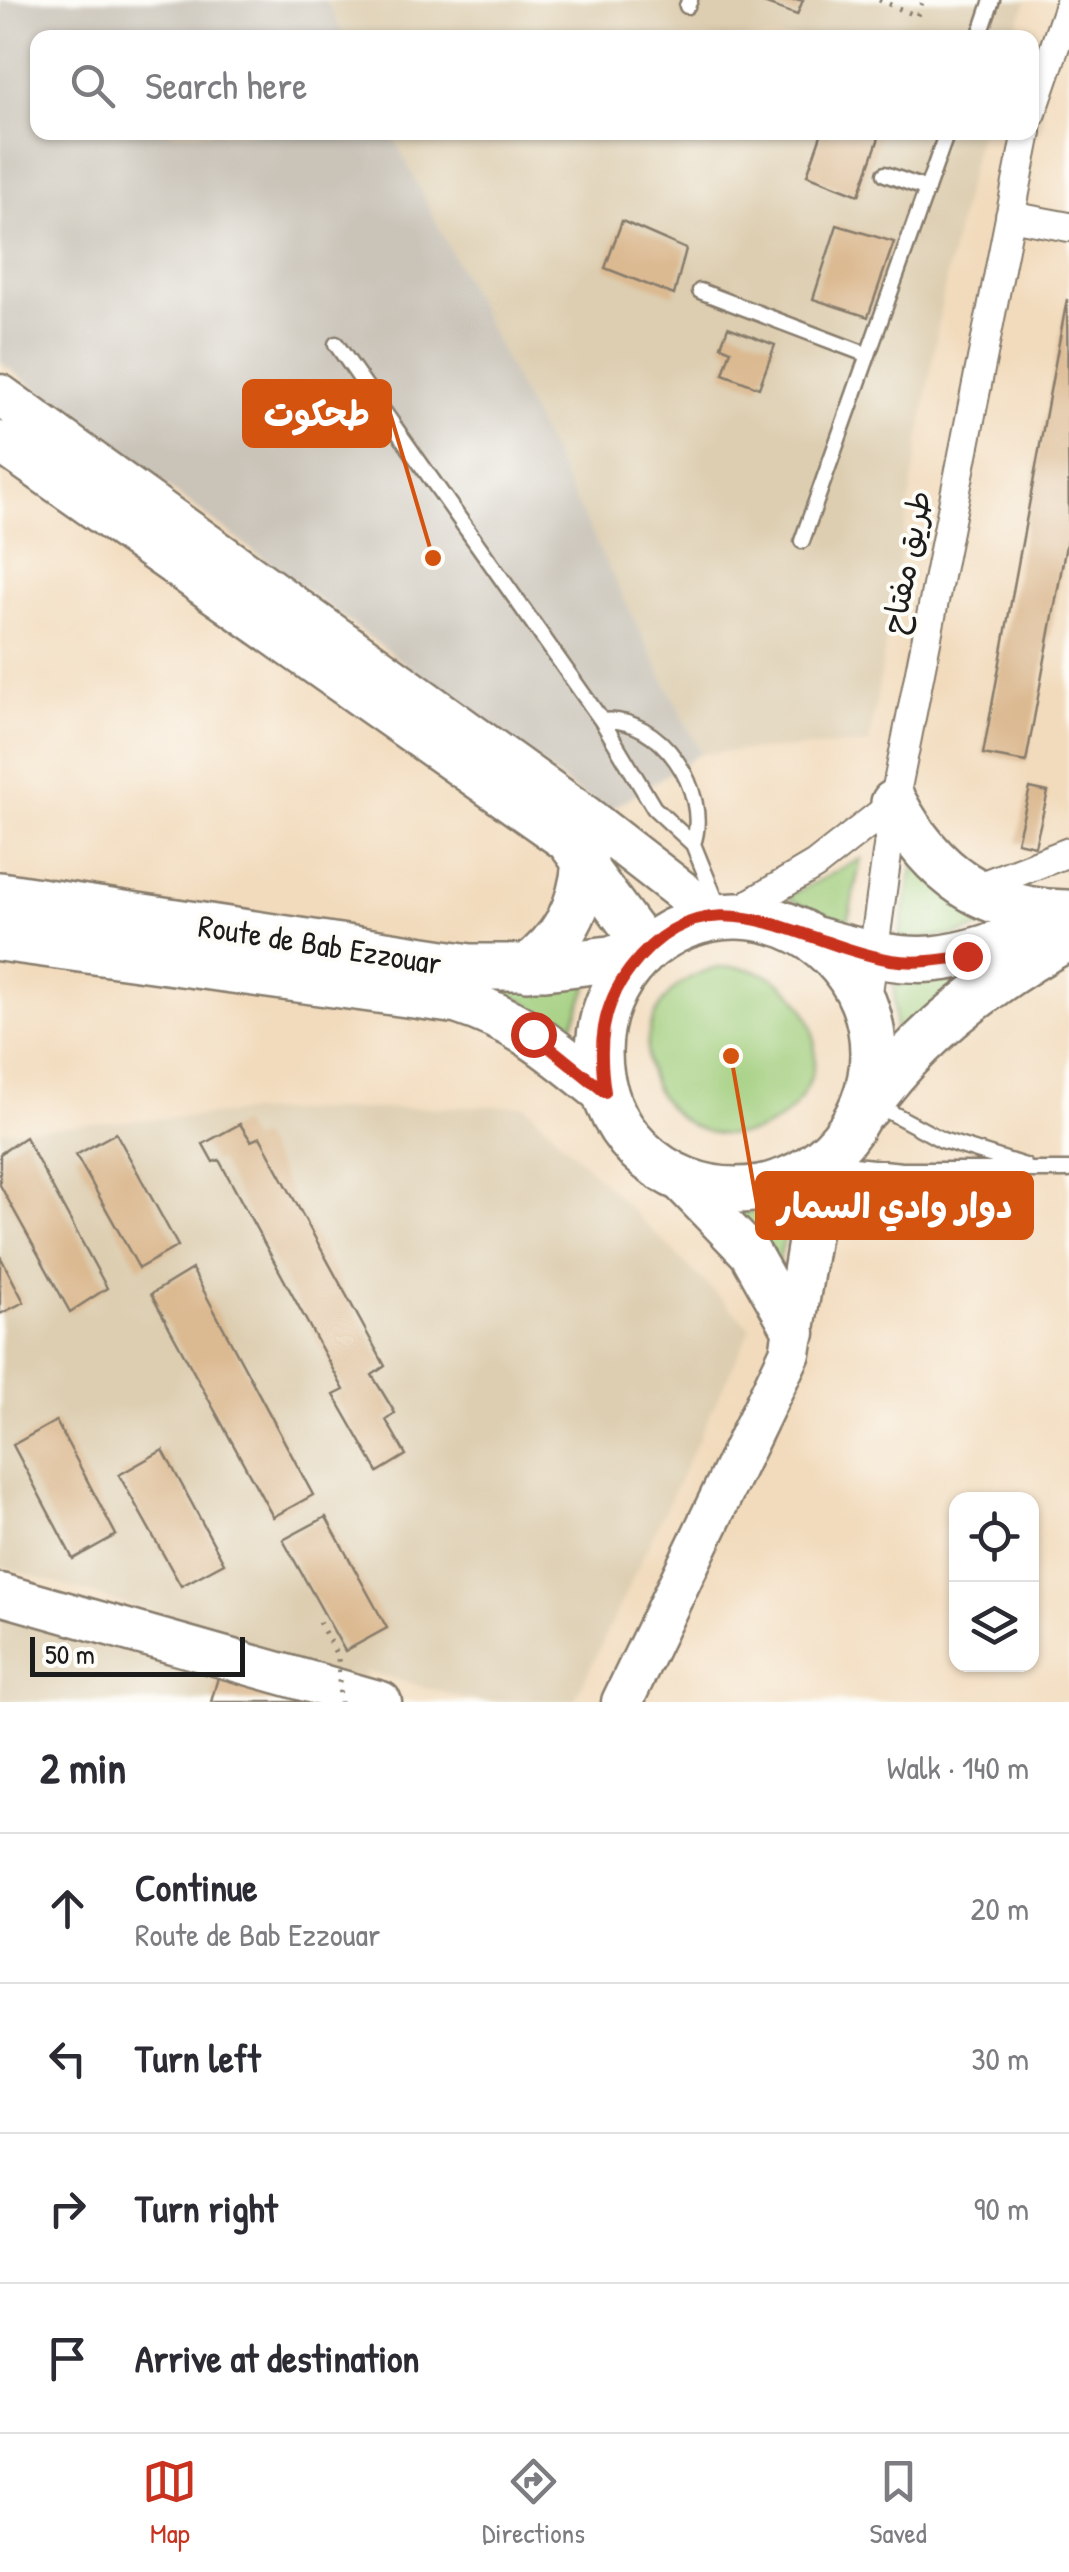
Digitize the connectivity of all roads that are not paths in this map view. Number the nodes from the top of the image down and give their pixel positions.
1 (992, 0) edge
2 (1069, 5) edge
3 (983, 30) edge
4 (1039, 92) edge
5 (943, 140) edge
6 (1025, 140) edge
7 (886, 174) dead end
8 (927, 189) junction
9 (1010, 216) junction
10 (1069, 227) edge
11 (700, 291) dead end
12 (336, 344) dead end
13 (868, 355) junction
14 (0, 395) edge
15 (0, 442) edge
16 (802, 541) dead end
17 (602, 721) junction
18 (894, 803) junction
19 (693, 844) junction
20 (1069, 852) edge
21 (585, 862) junction
22 (968, 891) junction
23 (0, 895) edge
24 (722, 916) junction
25 (1069, 916) edge
26 (1069, 937) edge
27 (0, 938) edge
28 (813, 938) junction
29 (644, 952) junction
30 (872, 956) junction
31 (527, 968) junction
32 (874, 1048) junction
33 (605, 1092) junction
34 (835, 1147) junction
35 (1040, 1170) junction
36 (1069, 1170) edge
37 (676, 1177) junction
38 (795, 1333) junction
39 (0, 1594) edge
40 (381, 1702) edge
41 (622, 1702) edge

1 - 3 lane
2 - 4 street
5 - 8 lane
6 - 9 street, طريق مفتاح
7 - 8 lane
8 - 13 lane
9 - 10 street
9 - 18 street, طريق مفتاح
11 - 13 lane
12 - 17 lane
13 - 16 lane
14 - 24 main road
15 - 21 main road
17 - 19 lane
17 - 19 lane
18 - 22 main road
18 - 24 street
18 - 30 street, طريق مفتاح
19 - 24 lane
20 - 22 street
21 - 29 main road
21 - 31 main road
22 - 25 main road
23 - 31 main road, Route de Bab Ezzouar
24 - 28 main road
24 - 29 main road
25 - 30 main road
26 - 32 main road
27 - 33 main road, Route de Bab Ezzouar
28 - 30 main road
28 - 32 main road
29 - 31 main road, Route de Bab Ezzouar
29 - 33 main road
30 - 32 street, طريق مفتاح
32 - 34 main road
32 - 35 lane
33 - 37 main road
34 - 35 lane
34 - 37 main road
34 - 38 main road
35 - 36 lane
37 - 38 main road
38 - 41 main road
39 - 40 main road

